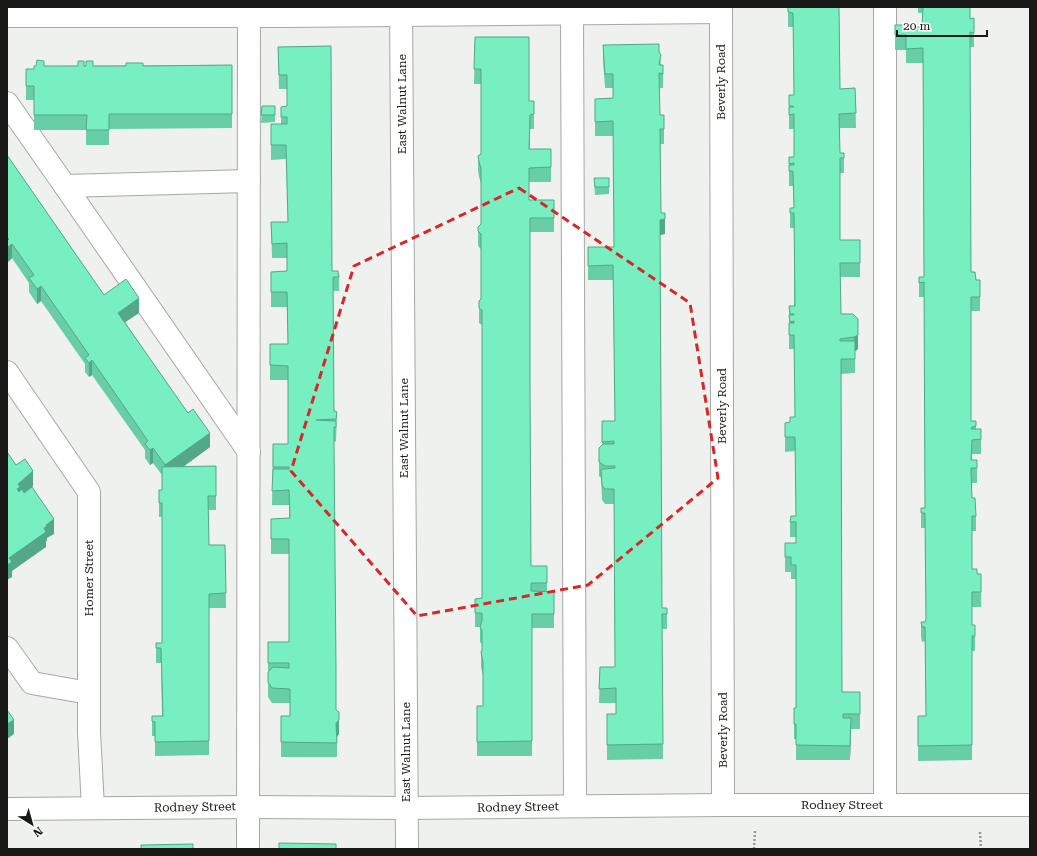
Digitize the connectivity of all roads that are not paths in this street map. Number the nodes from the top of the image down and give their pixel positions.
1 (885, 7) edge
2 (721, 9) edge
3 (401, 11) edge
4 (572, 13) junction
5 (7, 16) edge
6 (249, 16) junction
7 (7, 103) edge
8 (249, 181) junction
9 (65, 186) junction
10 (7, 372) edge
11 (249, 452) junction
12 (7, 648) edge
13 (89, 693) junction
14 (723, 805) junction
15 (885, 805) junction
16 (1030, 805) edge
17 (575, 806) junction
18 (249, 807) junction
19 (93, 808) junction
20 (406, 808) junction
21 (12, 814) edge
22 (248, 849) edge
23 (406, 849) edge

1 - 15 street
2 - 4 street
2 - 14 street, Beverly Road
3 - 4 street
3 - 6 street
3 - 20 street, East Walnut Lane
4 - 17 street
5 - 6 street
6 - 8 street
7 - 9 street
8 - 9 street
8 - 11 street
9 - 11 street
10 - 13 street, Homer Street
11 - 18 street
12 - 13 street
13 - 19 street, Homer Street
14 - 15 street, Rodney Street
14 - 17 street, Rodney Street
15 - 16 street, Rodney Street
17 - 20 street, Rodney Street
18 - 19 street, Rodney Street
18 - 20 street, Rodney Street
18 - 22 street
19 - 21 street, Rodney Street
20 - 23 street, East Walnut Lane

